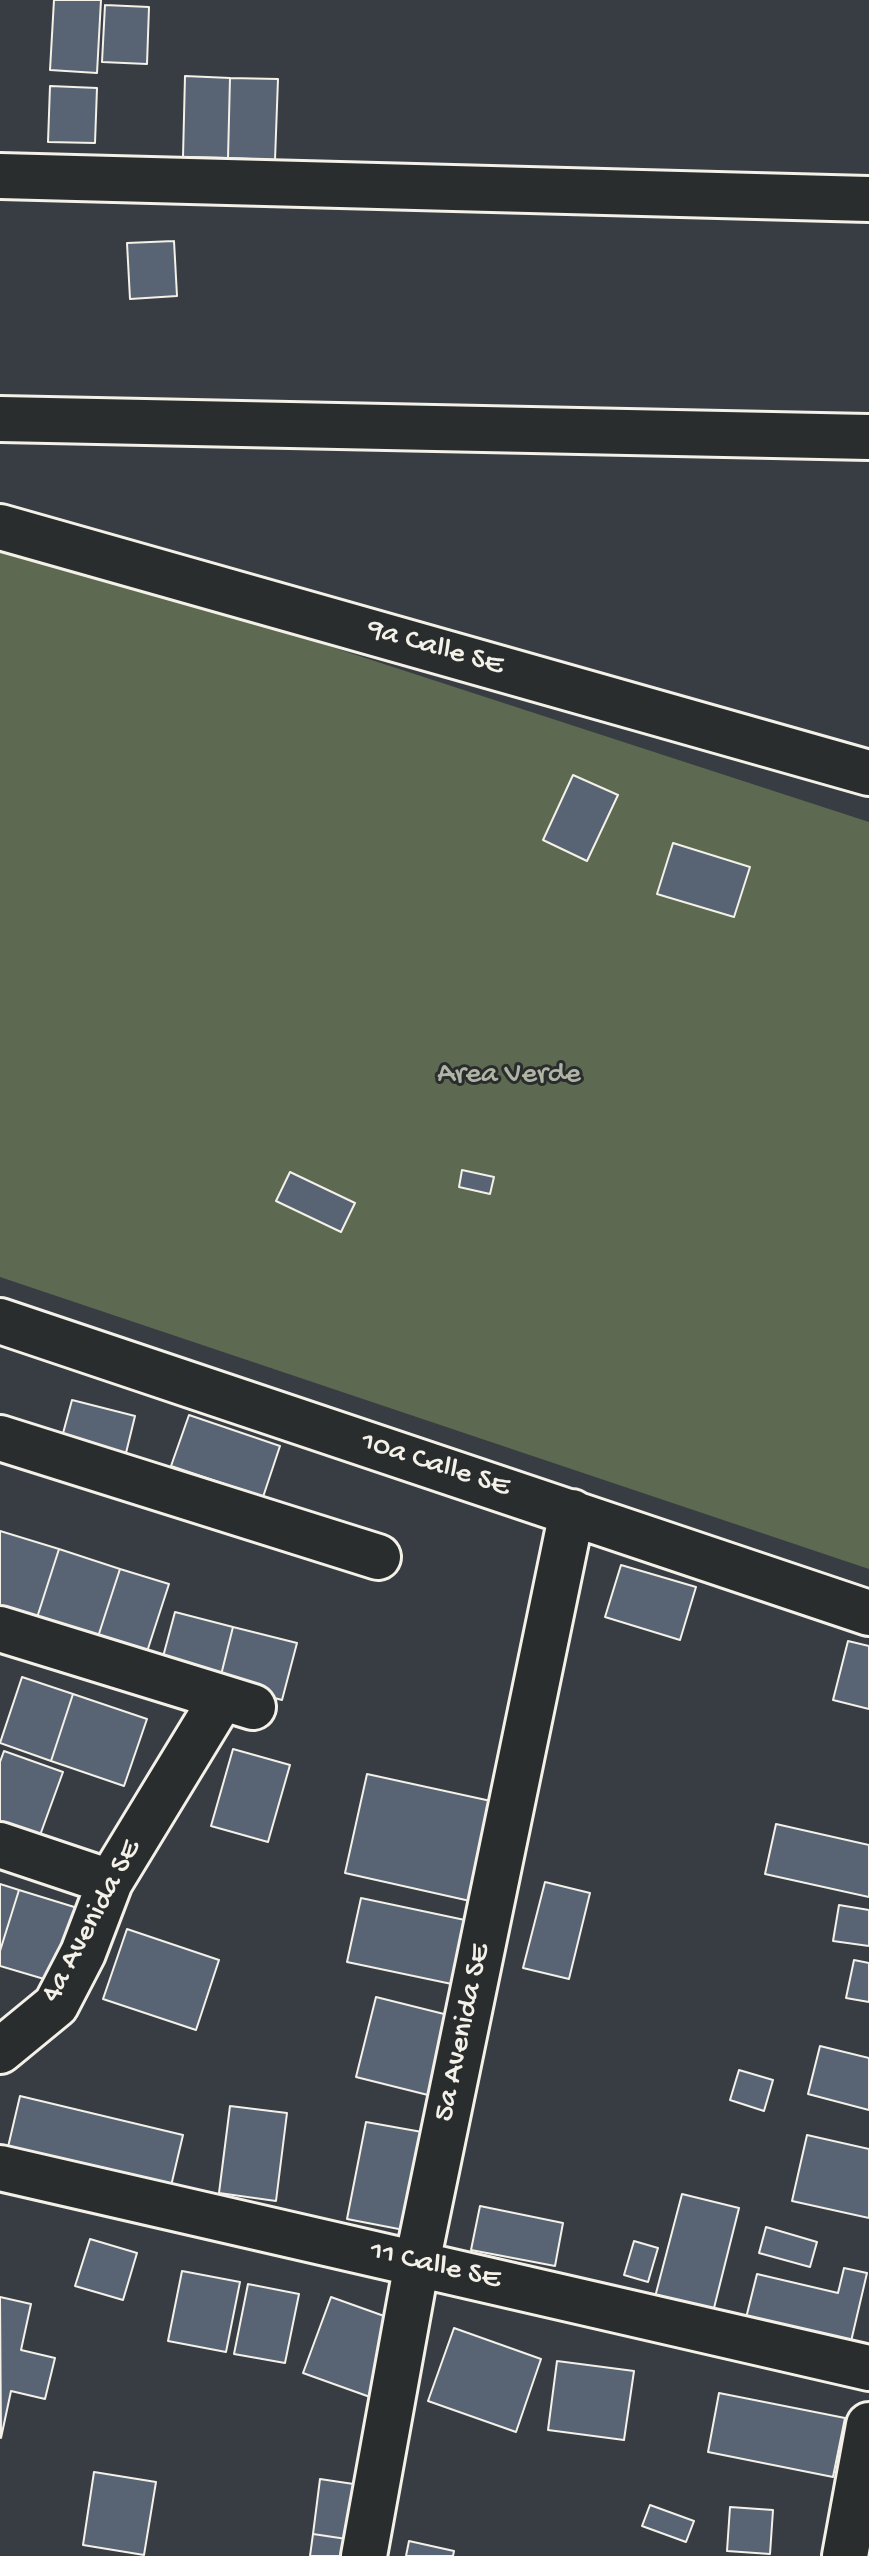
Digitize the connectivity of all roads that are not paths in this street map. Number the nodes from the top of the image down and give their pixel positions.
1 (0, 176) edge
2 (869, 199) edge
3 (0, 419) edge
4 (869, 437) edge
5 (0, 527) edge
6 (869, 773) edge
7 (0, 1321) edge
8 (0, 1438) edge
9 (572, 1512) junction
10 (378, 1557) dead end
11 (869, 1613) edge
12 (0, 1629) edge
13 (0, 1845) edge
14 (110, 1882) junction
15 (0, 2051) edge
16 (0, 2168) edge
17 (417, 2263) junction
18 (869, 2368) edge
19 (869, 2425) edge
20 (364, 2556) edge
21 (845, 2556) edge

1 - 2 street
3 - 4 street
5 - 6 street, 9a Calle SE
7 - 9 street, 10a Calle SE
8 - 10 street
9 - 11 street, 10a Calle SE
9 - 17 street, 5a Avenida SE
12 - 14 street, 4a Avenida SE
13 - 14 street
14 - 15 street, 4a Avenida SE
16 - 17 street, 11 Calle SE
17 - 18 street, 11 Calle SE
17 - 20 street, 5a Avenida SE
19 - 21 street

